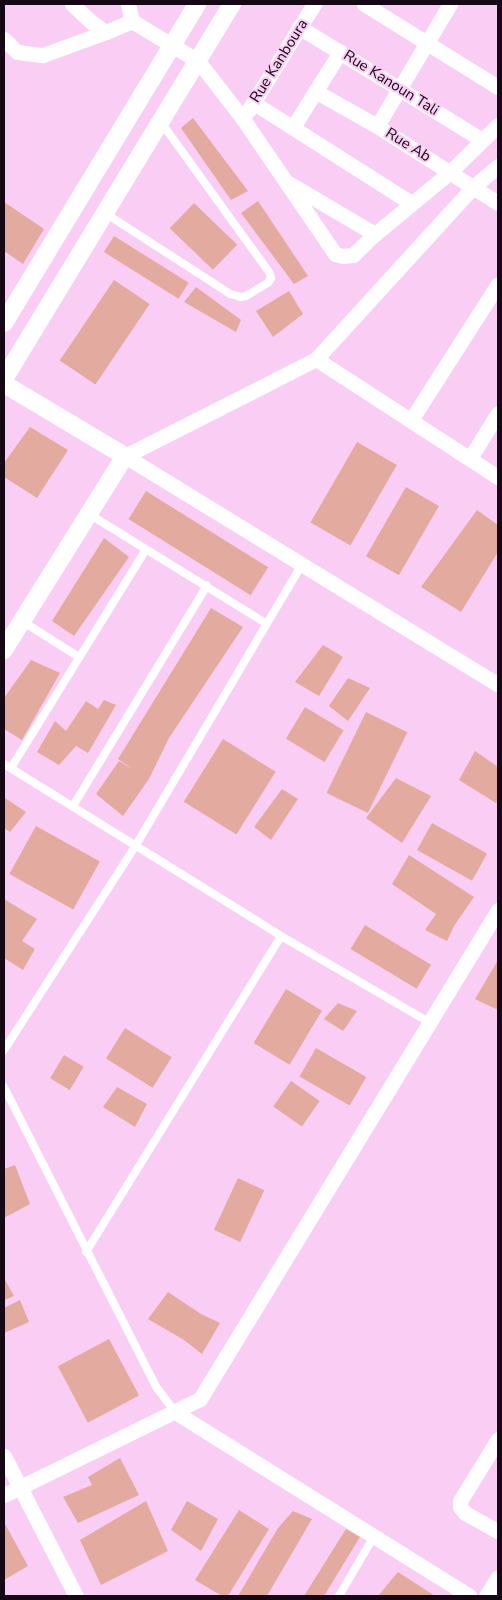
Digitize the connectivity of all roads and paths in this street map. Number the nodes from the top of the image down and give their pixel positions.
1 (72, 4) edge
2 (128, 4) edge
3 (197, 4) edge
4 (232, 4) edge
5 (314, 4) edge
6 (364, 4) edge
7 (450, 4) edge
8 (132, 21) junction
9 (300, 27) junction
10 (106, 32) junction
11 (4, 39) edge
12 (427, 42) junction
13 (172, 43) junction
14 (340, 52) junction
15 (198, 61) junction
16 (498, 87) edge
17 (399, 88) junction
18 (315, 90) junction
19 (254, 103) junction
20 (243, 119) junction
21 (161, 122) junction
22 (498, 125) edge
23 (377, 126) junction
24 (293, 127) junction
25 (482, 140) junction
26 (498, 166) edge
27 (450, 172) junction
28 (286, 182) junction
29 (473, 187) junction
30 (498, 203) edge
31 (410, 204) junction
32 (105, 213) junction
33 (375, 234) junction
34 (498, 284) edge
35 (4, 323) edge
36 (316, 359) junction
37 (4, 379) edge
38 (4, 384) edge
39 (498, 413) edge
40 (411, 420) junction
41 (125, 456) junction
42 (470, 458) junction
43 (498, 477) edge
44 (89, 514) junction
45 (146, 549) junction
46 (303, 563) junction
47 (206, 586) junction
48 (22, 621) junction
49 (267, 624) junction
50 (4, 650) edge
51 (79, 657) junction
52 (498, 685) edge
53 (7, 766) edge
54 (73, 806) junction
55 (136, 845) junction
56 (498, 910) edge
57 (281, 936) junction
58 (429, 1022) junction
59 (4, 1050) edge
60 (4, 1086) edge
61 (86, 1252) junction
62 (175, 1412) junction
63 (498, 1439) edge
64 (4, 1456) edge
65 (20, 1487) junction
66 (4, 1495) edge
67 (498, 1531) edge
68 (373, 1538) junction
69 (498, 1576) edge
70 (76, 1596) edge
71 (339, 1596) edge
72 (469, 1596) edge
73 (486, 1596) edge

1 - 10 street
2 - 8 street
3 - 13 street
4 - 15 street
5 - 9 street, Rue Kanboura
6 - 12 street
7 - 12 street
8 - 10 street
8 - 13 street
9 - 14 street, Rue Kanoun Tali
9 - 19 street, Rue Kanboura
10 - 11 street
12 - 16 street
12 - 17 street
13 - 15 street
13 - 35 street
14 - 17 street, Rue Kanoun Tali
14 - 18 street
15 - 20 street
15 - 21 street
17 - 23 street
17 - 25 street, Rue Kanoun Tali
18 - 23 street, Rue Ab
18 - 24 street
19 - 20 street, Rue Kanboura
19 - 24 street
20 - 28 street
21 - 32 street
21 - 32 lane
22 - 25 street
23 - 27 street, Rue Ab
24 - 31 street
25 - 27 street
26 - 29 street
27 - 29 street, Rue Ab
27 - 31 street
28 - 33 street
28 - 33 street
29 - 30 street, Rue Ab
29 - 36 street
31 - 33 street
32 - 37 street
34 - 40 street
36 - 40 street
36 - 41 street
38 - 41 street
39 - 42 street
40 - 42 street
41 - 44 street
41 - 46 street
42 - 43 street
44 - 45 lane
44 - 48 street
45 - 47 lane
45 - 51 lane
46 - 49 lane
46 - 52 street
47 - 49 lane
47 - 54 lane
48 - 50 street
48 - 51 lane
49 - 55 lane
51 - 53 lane
53 - 54 lane
54 - 55 lane
55 - 57 lane
55 - 59 lane
56 - 58 street
57 - 58 lane
57 - 61 lane
58 - 62 street
60 - 61 lane
61 - 62 lane
62 - 65 street
62 - 68 street
63 - 67 street
64 - 65 street
65 - 66 street
65 - 70 street
68 - 71 lane
68 - 72 street
69 - 73 street

